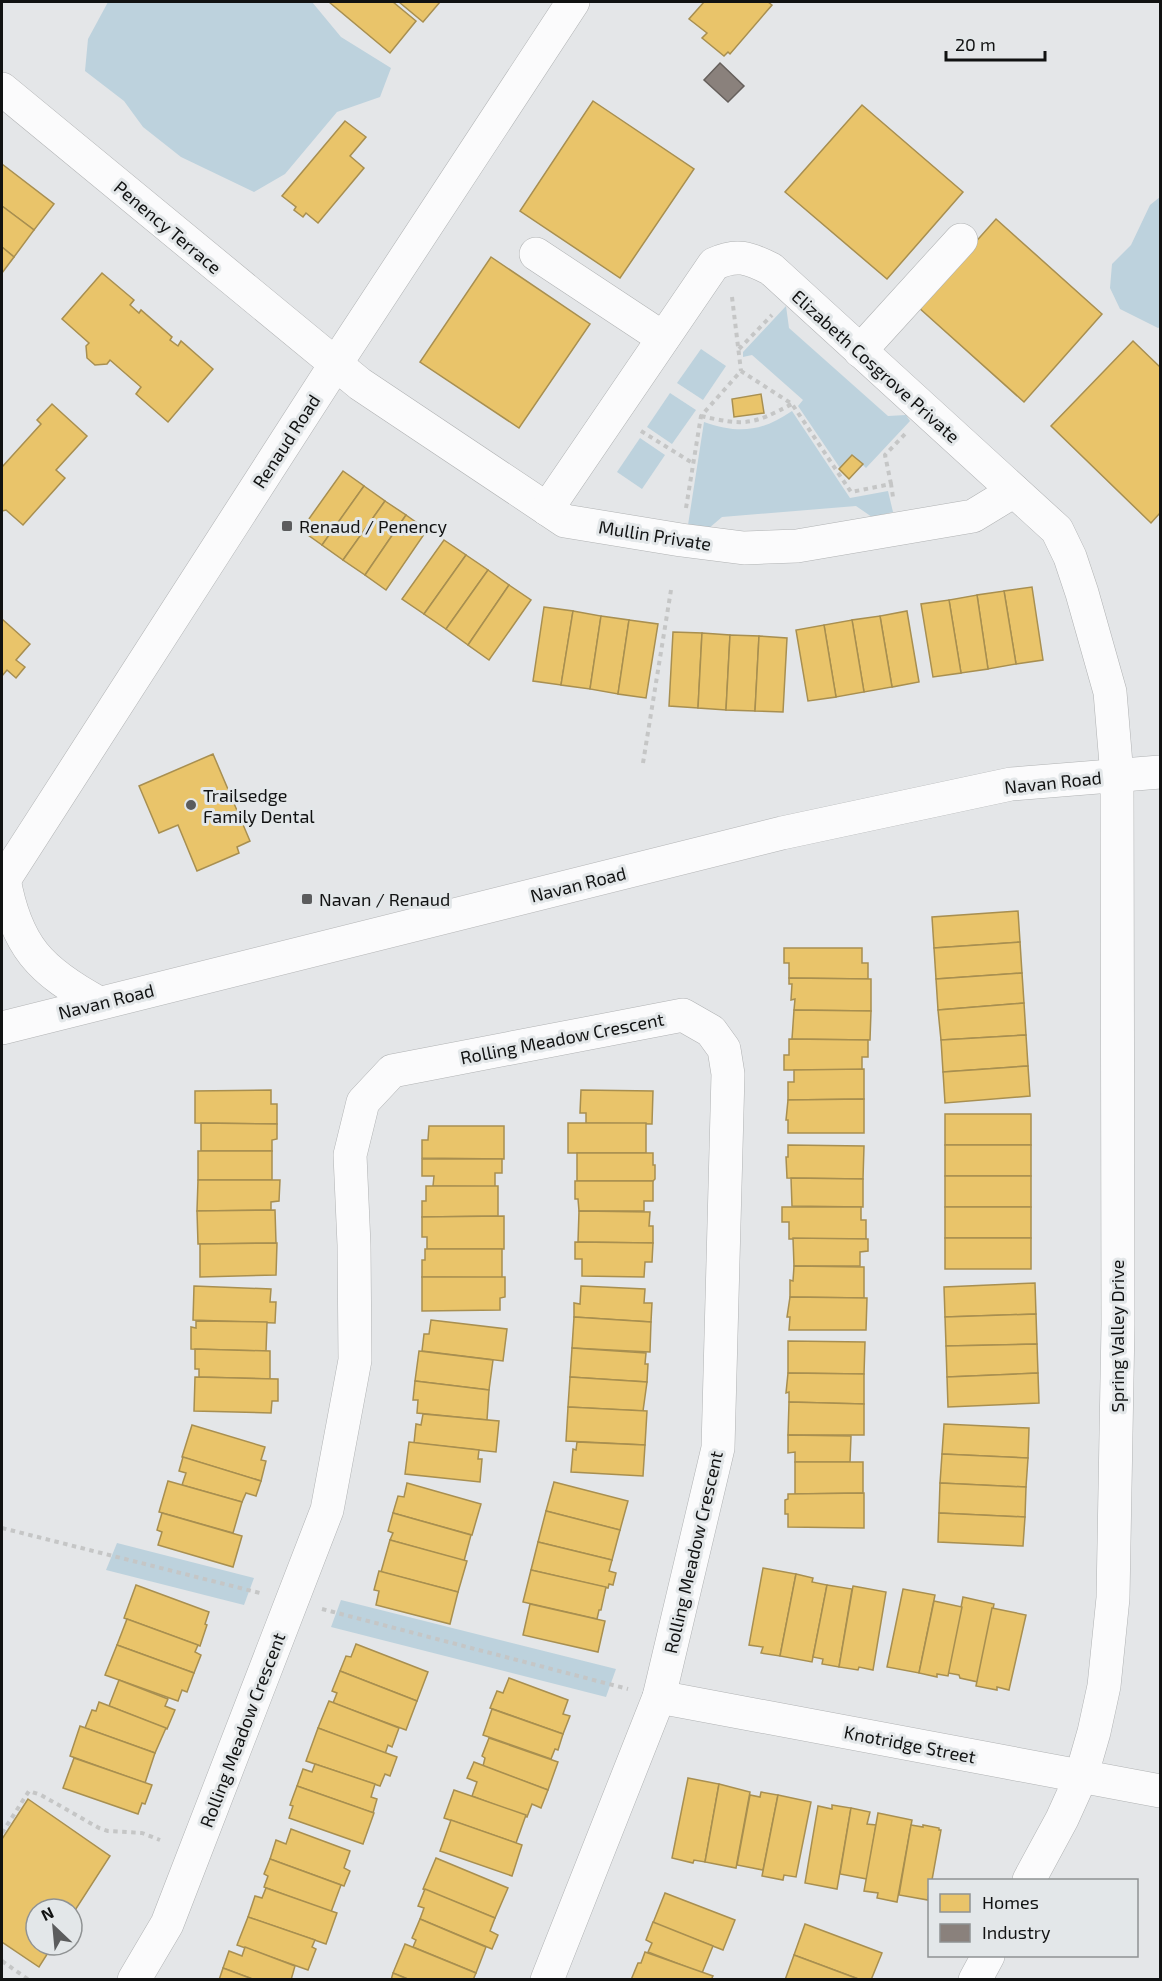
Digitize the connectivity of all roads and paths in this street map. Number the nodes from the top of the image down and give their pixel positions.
1 (573, 2) edge
2 (2, 89) edge
3 (961, 240) dead end
4 (536, 254) dead end
5 (731, 292) dead end
6 (776, 311) dead end
7 (663, 338) junction
8 (739, 349) junction
9 (860, 351) junction
10 (335, 364) junction
11 (741, 371) junction
12 (792, 404) junction
13 (701, 416) junction
14 (634, 427) dead end
15 (907, 432) dead end
16 (693, 464) junction
17 (891, 484) junction
18 (1014, 491) junction
19 (894, 503) dead end
20 (547, 508) junction
21 (686, 514) dead end
22 (671, 590) dead end
23 (643, 763) dead end
24 (1161, 772) edge
25 (1117, 776) junction
26 (3, 881) edge
27 (99, 1003) junction
28 (2, 1028) edge
29 (2, 1528) edge
30 (292, 1601) junction
31 (659, 1697) junction
32 (1081, 1777) junction
33 (1161, 1791) edge
34 (2, 1833) edge
35 (160, 1840) dead end
36 (1030, 1879) edge
37 (987, 1957) edge
38 (2, 1961) edge
39 (29, 1980) edge
40 (134, 1980) edge
41 (547, 1980) edge
42 (975, 1980) edge

1 - 10 street, Renaud Road
2 - 10 street, Penency Terrace
3 - 9 street
4 - 7 street
5 - 8 path
6 - 8 path
7 - 9 street, Elizabeth Cosgrove Private
7 - 20 street, Elizabeth Cosgrove Private
8 - 11 path
9 - 18 street, Elizabeth Cosgrove Private
10 - 20 street, Mullin Private
10 - 26 street, Renaud Road
11 - 12 path
11 - 13 path
12 - 13 path
12 - 17 path
13 - 16 path
14 - 16 path
15 - 17 path
16 - 21 path
17 - 19 path
18 - 20 street, Mullin Private
18 - 25 street, Elizabeth Cosgrove Private
22 - 23 path
24 - 25 street, Navan Road
25 - 27 street, Navan Road
25 - 32 street, Spring Valley Drive
26 - 27 street
27 - 28 street, Navan Road
29 - 30 path
30 - 31 path
30 - 31 street, Rolling Meadow Crescent
30 - 40 street, Rolling Meadow Crescent
31 - 32 street, Knotridge Street
31 - 41 street, Rolling Meadow Crescent
32 - 33 street, Knotridge Street
32 - 36 street, Spring Valley Drive
34 - 35 path
37 - 42 street
38 - 39 path

